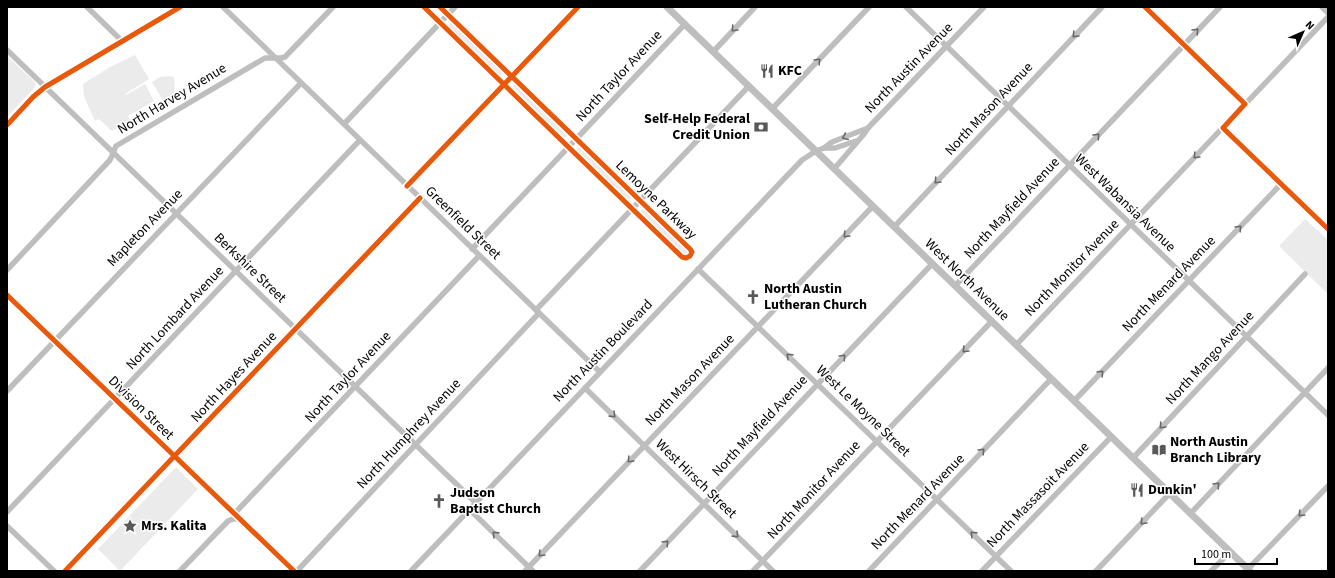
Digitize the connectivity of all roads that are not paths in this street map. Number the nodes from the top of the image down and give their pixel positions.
1 (87, 7) edge
2 (180, 7) edge
3 (222, 7) edge
4 (333, 7) edge
5 (424, 7) edge
6 (440, 7) edge
7 (455, 7) edge
8 (578, 7) edge
9 (667, 7) edge
10 (755, 7) edge
11 (870, 7) edge
12 (906, 7) edge
13 (984, 7) edge
14 (1102, 7) edge
15 (1145, 7) edge
16 (1220, 7) edge
17 (1322, 7) edge
18 (1328, 13) edge
19 (448, 15) junction
20 (1328, 17) edge
21 (440, 23) junction
22 (685, 24) junction
23 (122, 41) junction
24 (1184, 44) junction
25 (947, 46) junction
26 (7, 50) edge
27 (713, 52) junction
28 (276, 58) junction
29 (511, 77) junction
30 (301, 83) junction
31 (504, 84) junction
32 (749, 86) junction
33 (46, 87) junction
34 (1245, 104) junction
35 (1008, 106) junction
36 (772, 109) junction
37 (344, 124) junction
38 (7, 125) edge
39 (868, 128) junction
40 (1223, 128) junction
41 (576, 139) junction
42 (360, 140) junction
43 (858, 140) junction
44 (568, 147) junction
45 (824, 148) junction
46 (816, 152) junction
47 (114, 153) junction
48 (1070, 165) junction
49 (834, 169) junction
50 (1281, 184) junction
51 (407, 186) junction
52 (420, 198) junction
53 (640, 201) junction
54 (873, 206) junction
55 (633, 208) junction
56 (176, 213) junction
57 (1131, 224) junction
58 (894, 227) junction
59 (1328, 229) edge
60 (472, 248) junction
61 (479, 256) junction
62 (932, 264) junction
63 (698, 269) junction
64 (7, 270) edge
65 (236, 271) junction
66 (1305, 274) dead end
67 (1189, 281) junction
68 (955, 286) junction
69 (7, 295) edge
70 (537, 312) junction
71 (992, 321) junction
72 (758, 327) junction
73 (296, 329) junction
74 (1247, 337) junction
75 (55, 341) junction
76 (1016, 345) junction
77 (1328, 368) edge
78 (600, 372) junction
79 (1051, 379) junction
80 (817, 384) junction
81 (356, 387) junction
82 (585, 388) junction
83 (7, 391) edge
84 (1304, 393) junction
85 (115, 399) junction
86 (1074, 401) junction
87 (1328, 415) edge
88 (1111, 436) junction
89 (876, 441) junction
90 (416, 444) junction
91 (644, 446) junction
92 (175, 456) junction
93 (1132, 458) junction
94 (1328, 486) edge
95 (1170, 493) junction
96 (937, 499) junction
97 (476, 502) junction
98 (704, 504) junction
99 (469, 509) junction
100 (7, 512) edge
101 (234, 514) junction
102 (1190, 514) junction
103 (239, 519) junction
104 (7, 526) edge
105 (1230, 552) junction
106 (996, 557) junction
107 (763, 561) junction
108 (529, 570) edge
109 (1249, 570) edge
110 (54, 571) edge
111 (65, 571) edge
112 (180, 571) edge
113 (295, 571) edge
114 (411, 571) edge
115 (640, 571) edge
116 (754, 571) edge
117 (773, 571) edge
118 (869, 571) edge
119 (982, 571) edge
120 (1011, 571) edge
121 (1096, 571) edge
122 (1211, 571) edge

1 - 23 street
2 - 23 street
3 - 28 street, Greenfield Street
4 - 28 street, North Harvey Avenue
5 - 21 street, Lemoyne Parkway
6 - 19 street, Lemoyne Parkway
7 - 19 street
8 - 29 street
9 - 22 main road, West North Avenue
10 -> 27 street
36 -> 11 street
12 - 25 street, West Wabansia Avenue
13 - 25 street, North Austin Avenue
14 -> 35 street, North Mason Avenue
15 - 24 street
24 -> 16 street, North Mayfield Avenue
17 - 18 street
19 - 21 street
19 - 29 street, Lemoyne Parkway
20 - 34 street, North Monitor Avenue
21 - 31 street, Lemoyne Parkway
21 - 37 street
22 - 27 main road, West North Avenue
22 - 41 street, North Taylor Avenue
23 - 33 street
24 - 34 street
48 -> 24 street, North Mayfield Avenue
25 - 35 street, West Wabansia Avenue
25 - 39 street, North Austin Avenue
26 - 33 street, Berkshire Street
27 - 32 main road, West North Avenue
28 - 30 street, Greenfield Street
28 - 47 street, North Harvey Avenue
29 - 31 street
29 - 41 street, Lemoyne Parkway
30 - 37 street, Greenfield Street
30 - 56 street, Mapleton Avenue
31 - 44 street, Lemoyne Parkway
31 - 51 street
32 - 36 main road, West North Avenue
32 - 53 street, North Humphrey Avenue
33 - 38 street
33 - 47 street, Berkshire Street
34 - 40 street, North Monitor Avenue
35 - 48 street, West Wabansia Avenue
35 -> 58 street, North Mason Avenue
36 - 46 main road, West North Avenue
37 - 42 street, Greenfield Street
39 - 43 street, North Austin Avenue
39 -> 45 street, North Austin Avenue
40 - 50 street
40 -> 57 street, North Monitor Avenue
41 - 44 street, North Taylor Avenue
41 - 53 street, Lemoyne Parkway
42 - 51 street, Greenfield Street
42 - 65 street, North Lombard Avenue
43 - 45 street, North Austin Avenue
43 - 49 street, North Austin Avenue
44 - 55 street, Lemoyne Parkway
44 - 60 street, North Taylor Avenue
45 - 46 street, North Austin Avenue
46 - 49 main road, West North Avenue
46 - 63 street, North Austin Boulevard
47 - 56 street, Berkshire Street
47 - 64 street, North Harvey Avenue
48 - 57 street, West Wabansia Avenue
48 - 68 street, North Mayfield Avenue
49 - 54 main road, West North Avenue
50 - 59 street
67 -> 50 street, North Menard Avenue
51 - 52 street, Greenfield Street
52 - 60 street, Greenfield Street
52 - 73 street, North Hayes Avenue
53 - 55 street, North Humphrey Avenue
53 - 55 street, Lemoyne Parkway
54 - 58 main road, West North Avenue
54 -> 72 street, North Mason Avenue
55 - 70 street, North Humphrey Avenue
56 - 65 street, Berkshire Street
56 - 75 street, Mapleton Avenue
57 - 67 street, West Wabansia Avenue
57 - 76 street, North Monitor Avenue
58 - 62 main road, West North Avenue
60 - 61 street, Greenfield Street
61 - 70 street, Greenfield Street
61 - 81 street, North Taylor Avenue
62 - 68 main road, West North Avenue
80 -> 62 street, North Mayfield Avenue
63 - 72 street, West Le Moyne Street
63 - 78 street, North Austin Boulevard
65 - 73 street, Berkshire Street
65 - 85 street, North Lombard Avenue
66 - 74 street, North Mango Avenue
67 - 74 street, West Wabansia Avenue
86 -> 67 street, North Menard Avenue
68 - 71 main road, West North Avenue
69 - 75 street, Division Street
70 - 78 street, Greenfield Street
70 - 90 street, North Humphrey Avenue
71 - 76 main road, West North Avenue
71 -> 89 street, North Monitor Avenue
80 -> 72 street, West Le Moyne Street
72 - 91 street, North Mason Avenue
73 - 81 street, Berkshire Street
73 - 92 street, North Hayes Avenue
74 - 84 street, West Wabansia Avenue
74 -> 93 street, North Mango Avenue
75 - 83 street, Mapleton Avenue
75 - 85 street, Division Street
76 - 79 main road, West North Avenue
77 - 84 street
78 - 82 street, North Austin Boulevard
79 - 86 main road, West North Avenue
96 -> 79 street, North Menard Avenue
80 - 89 street, West Le Moyne Street
80 - 98 street, North Mayfield Avenue
81 - 90 street, Berkshire Street
81 - 101 street, North Taylor Avenue
82 -> 91 street, West Hirsch Street
82 - 97 street, North Austin Boulevard
84 - 87 street, West Wabansia Avenue
102 -> 84 street
85 - 92 street, Division Street
85 - 100 street, North Lombard Avenue
86 - 88 main road, West North Avenue
88 - 93 main road, West North Avenue
88 - 106 street, North Massasoit Avenue
89 - 96 street, West Le Moyne Street
89 - 107 street, North Monitor Avenue
90 - 97 street, Berkshire Street
90 - 113 street, North Humphrey Avenue
91 - 98 street, West Hirsch Street
91 -> 108 street, North Mason Avenue
92 - 101 street, Division Street
92 - 111 street, North Hayes Avenue
93 - 95 main road, West North Avenue
94 -> 109 street
95 - 102 main road, West North Avenue
95 -> 121 street
106 -> 96 street, West Le Moyne Street
96 - 118 street, North Menard Avenue
97 - 99 street, North Austin Boulevard
98 -> 107 street, West Hirsch Street
115 -> 98 street, North Mayfield Avenue
108 -> 99 street
99 - 114 street, North Austin Boulevard
101 - 103 street, Division Street
102 - 105 main road, West North Avenue
103 - 112 street
103 - 113 street, Division Street
104 - 110 street
105 - 109 main road, West North Avenue
105 - 122 street
106 - 119 street, North Massasoit Avenue
106 - 120 street, West Le Moyne Street
107 - 116 street, North Monitor Avenue
107 - 117 street, West Hirsch Street

